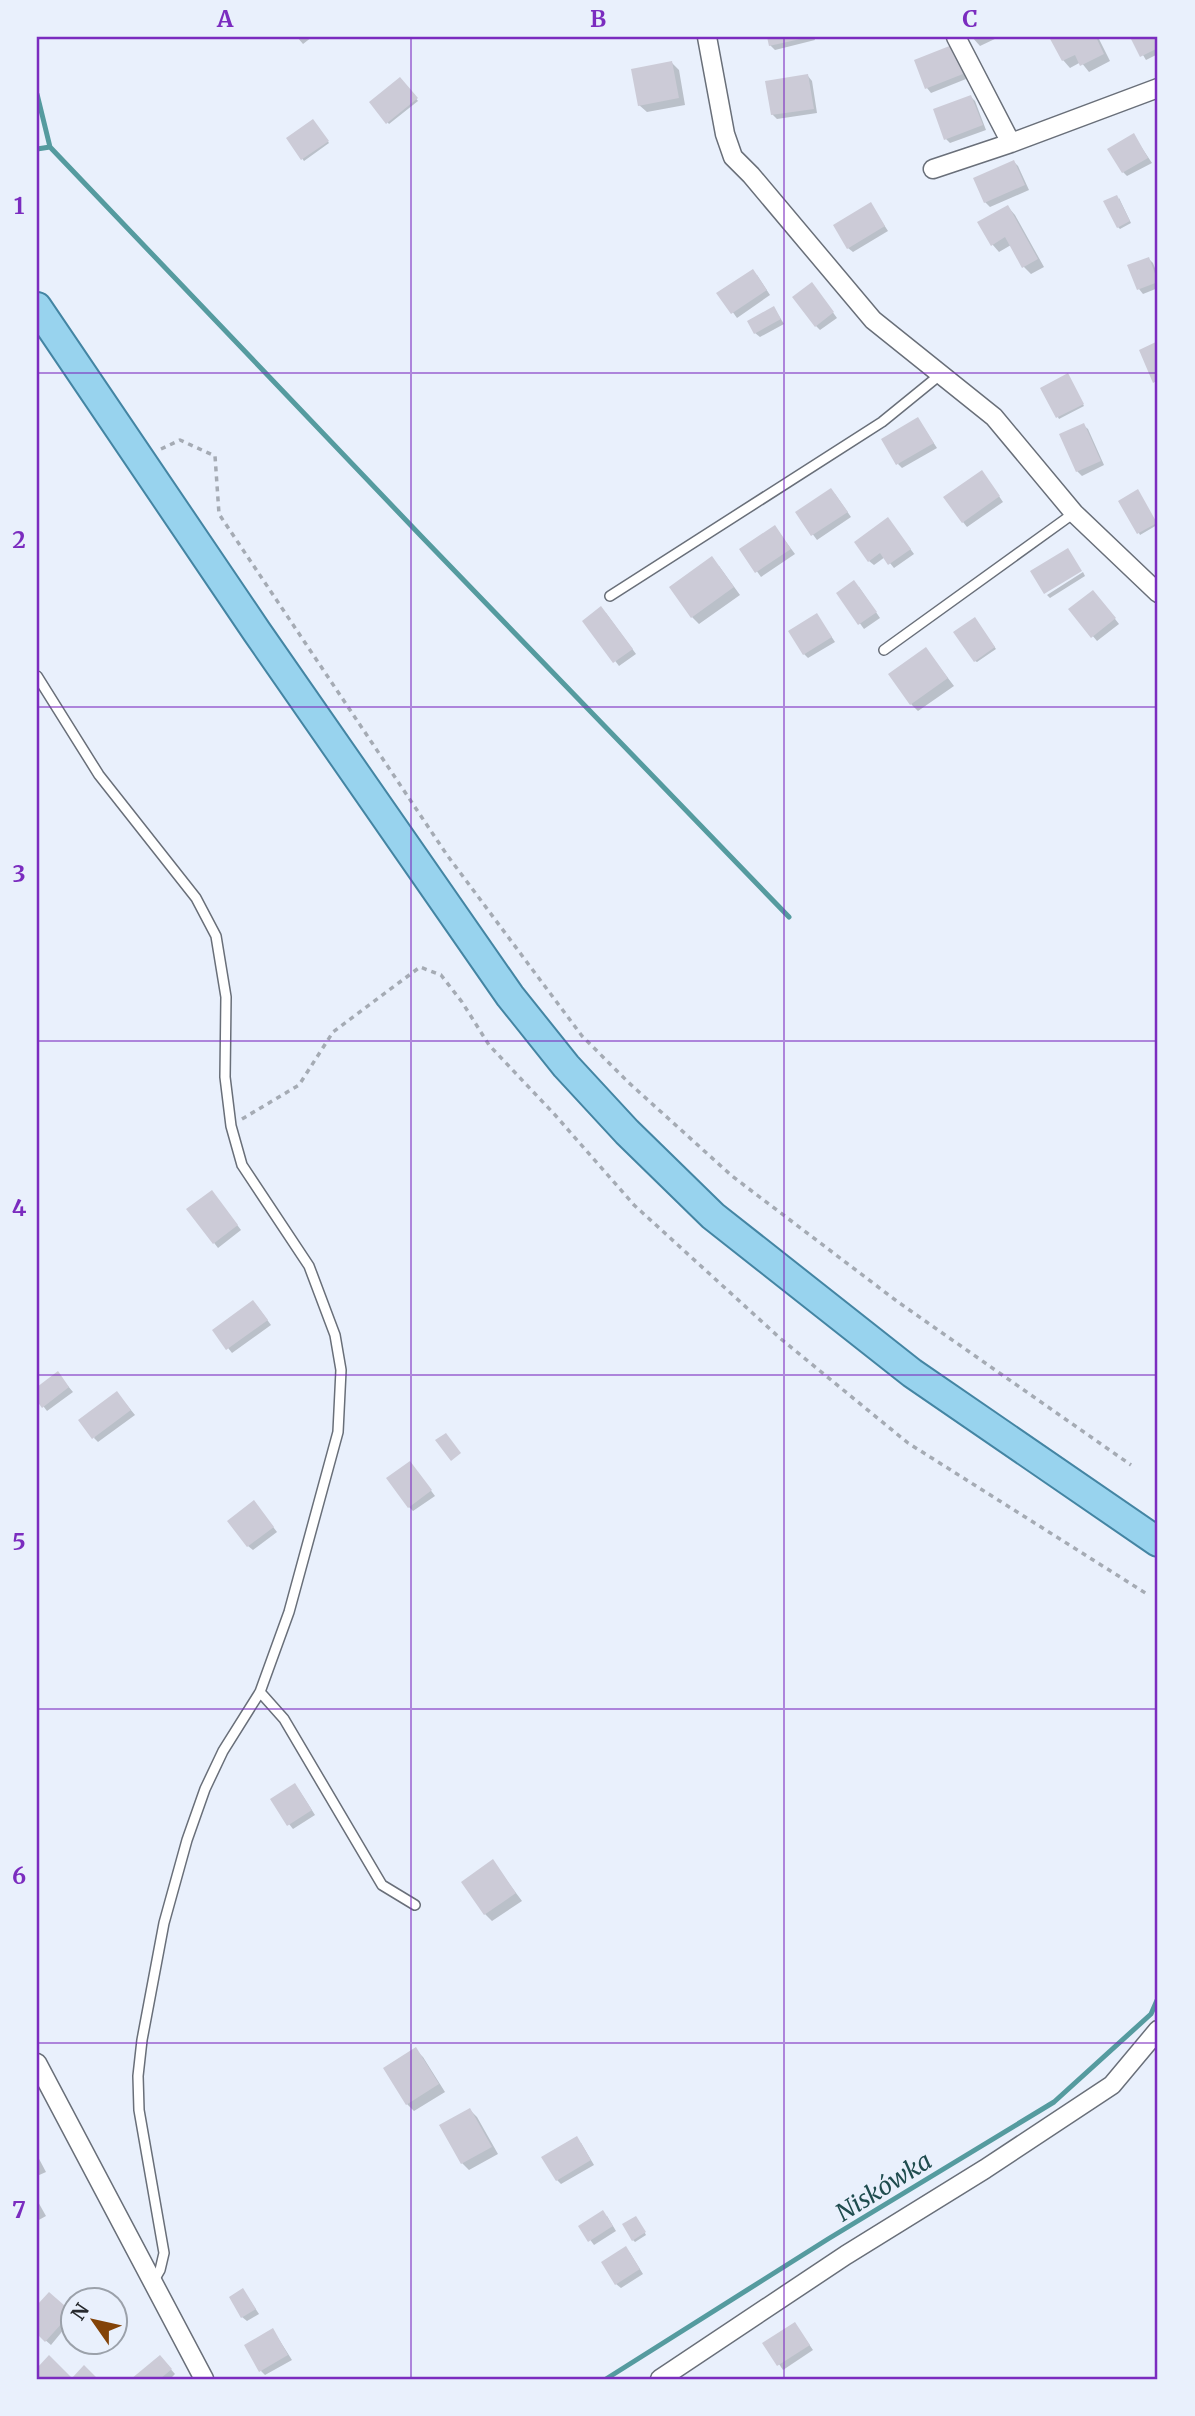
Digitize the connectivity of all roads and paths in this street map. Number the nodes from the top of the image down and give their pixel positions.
1 (707, 37) edge
2 (956, 37) edge
3 (1158, 88) edge
4 (1012, 143) junction
5 (933, 169) dead end
6 (37, 307) edge
7 (941, 374) junction
8 (140, 459) junction
9 (1074, 513) junction
10 (1158, 593) edge
11 (610, 596) dead end
12 (884, 650) dead end
13 (37, 676) edge
14 (231, 1126) junction
15 (1131, 1465) dead end
16 (1158, 1542) edge
17 (1147, 1594) dead end
18 (260, 1692) junction
19 (415, 1905) dead end
20 (1158, 2030) edge
21 (37, 2063) edge
22 (153, 2283) junction
23 (204, 2379) edge
24 (660, 2379) edge

1 - 7 street
2 - 4 street
3 - 4 street
4 - 5 street
6 - 8 main road
7 - 9 street
7 - 11 lane
8 - 15 path
8 - 16 main road
9 - 10 street
9 - 12 lane
13 - 14 lane
14 - 17 path
14 - 18 lane
18 - 19 lane
18 - 22 lane
20 - 24 street
21 - 22 street
22 - 23 street

